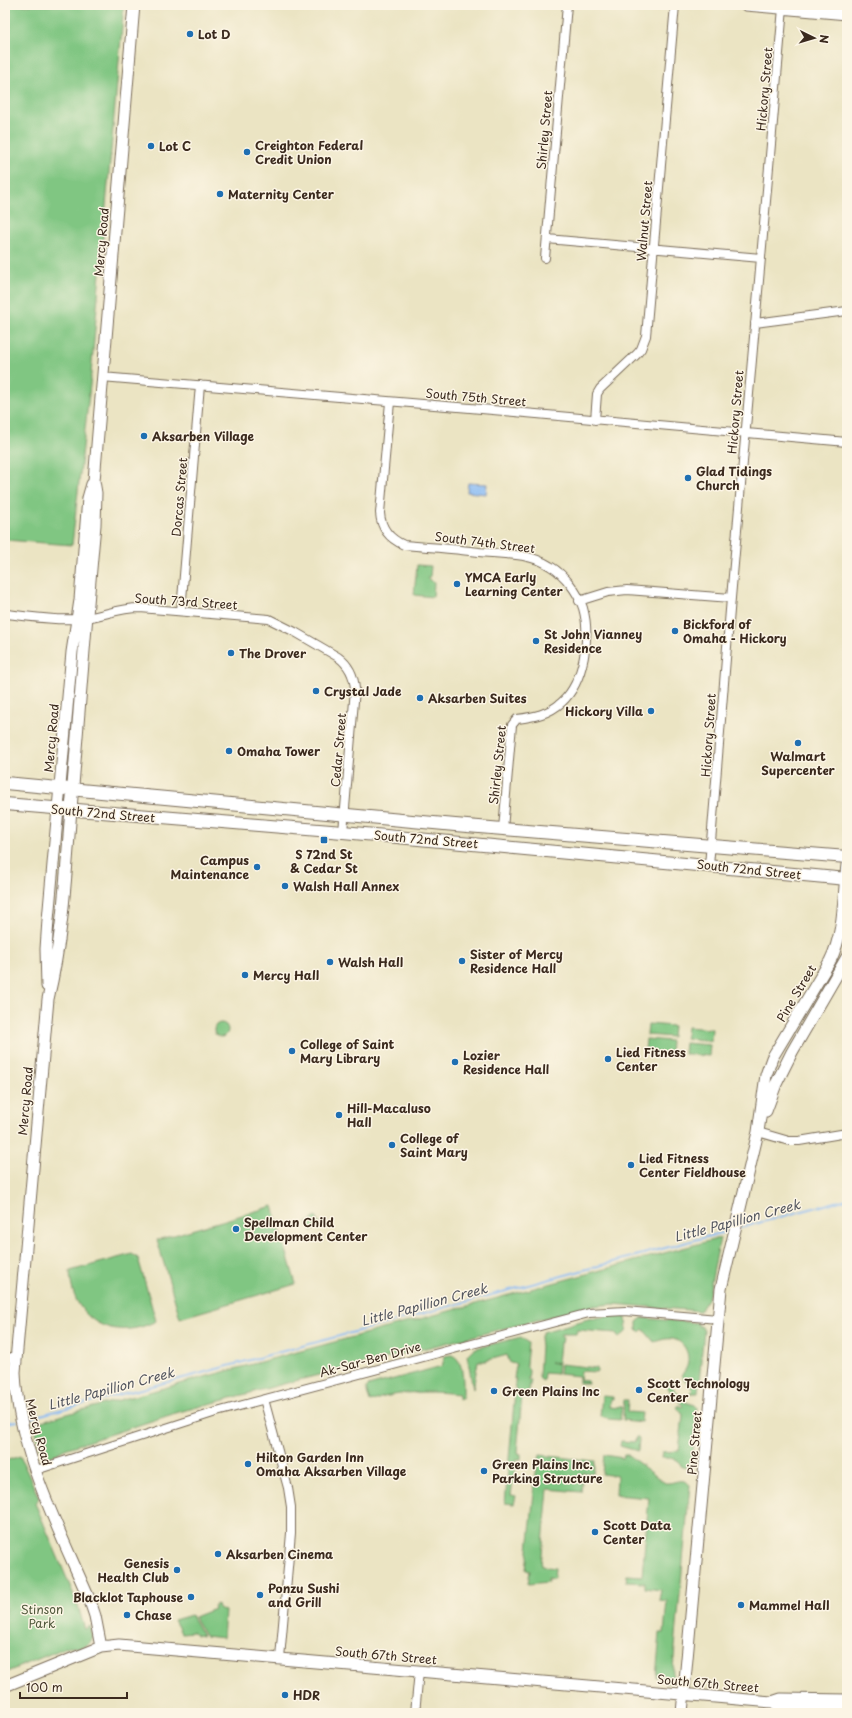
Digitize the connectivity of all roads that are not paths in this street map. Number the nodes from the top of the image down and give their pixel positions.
1 (134, 5) edge
2 (567, 5) edge
3 (675, 5) edge
4 (746, 5) edge
5 (783, 8) junction
6 (847, 14) edge
7 (547, 239) junction
8 (654, 249) junction
9 (545, 258) dead end
10 (761, 258) junction
11 (847, 311) edge
12 (755, 323) junction
13 (102, 377) junction
14 (200, 385) junction
15 (390, 402) junction
16 (595, 420) junction
17 (745, 433) junction
18 (847, 442) edge
19 (731, 598) junction
20 (579, 601) junction
21 (181, 611) junction
22 (5, 614) edge
23 (82, 619) junction
24 (351, 671) joint
25 (5, 783) edge
26 (60, 788) junction
27 (73, 789) junction
28 (5, 804) edge
29 (58, 809) junction
30 (71, 810) junction
31 (345, 815) junction
32 (503, 829) junction
33 (343, 832) junction
34 (711, 845) junction
35 (847, 857) edge
36 (847, 865) edge
37 (709, 866) junction
38 (846, 879) edge
39 (847, 957) edge
40 (48, 999) junction
41 (758, 1132) junction
42 (847, 1133) edge
43 (718, 1319) junction
44 (10, 1357) edge
45 (264, 1399) junction
46 (36, 1470) junction
47 (101, 1646) junction
48 (280, 1658) junction
49 (419, 1671) junction
50 (5, 1686) edge
51 (684, 1694) junction
52 (847, 1700) edge
53 (772, 1702) junction
54 (847, 1709) edge
55 (415, 1713) edge
56 (682, 1713) edge

1 - 13 main road, Mercy Road
2 - 7 street, Shirley Street
3 - 8 street, Walnut Street
4 - 5 main road
5 - 6 main road
5 - 10 street, Hickory Street
7 - 8 street
7 - 9 street, Shirley Street
8 - 10 street
8 - 16 street, Walnut Street
10 - 12 street, Hickory Street
11 - 12 street
12 - 17 street, Hickory Street
13 - 14 street, South 75th Street
13 - 23 main road, Mercy Road
14 - 15 street, South 75th Street
14 - 21 street, Dorcas Street
15 - 16 street, South 75th Street
15 - 20 street, South 74th Street
16 - 17 street, South 75th Street
17 - 18 street, South 75th Street
17 - 19 street, Hickory Street
19 - 20 street
19 - 34 street, Hickory Street
20 - 32 street, Shirley Street
21 - 23 street, South 73rd Street
21 - 24 street, South 73rd Street
22 - 23 street, South 73rd Street
23 - 26 main road, Mercy Road
23 - 27 main road, Mercy Road
24 - 31 street, Cedar Street
25 - 26 main road, South 72nd Street
26 - 27 main road, South 72nd Street
26 - 29 main road, Mercy Road
27 - 30 main road, Mercy Road
27 - 31 main road, South 72nd Street
28 - 29 main road, South 72nd Street
29 - 30 main road, South 72nd Street
29 - 40 main road, Mercy Road
30 - 33 main road, South 72nd Street
30 - 40 main road, Mercy Road
31 - 32 main road, South 72nd Street
31 - 33 street, Cedar Street
32 - 34 main road, South 72nd Street
33 - 37 main road, South 72nd Street
34 - 35 main road, South 72nd Street
34 - 37 street, Hickory Street
36 - 38 main road, Pine Street
37 - 38 main road, South 72nd Street
38 - 41 main road, Pine Street
39 - 41 main road, Pine Street
40 - 44 main road, Mercy Road
41 - 42 street
41 - 43 main road, Pine Street
43 - 45 street, Ak-Sar-Ben Drive
43 - 51 main road, Pine Street
44 - 46 main road, Mercy Road
45 - 46 street, Ak-Sar-Ben Drive
45 - 48 street
46 - 47 main road, Mercy Road
47 - 48 main road, South 67th Street
47 - 50 main road, South 67th Street
48 - 49 main road, South 67th Street
49 - 51 main road, South 67th Street
49 - 55 street
51 - 53 main road, South 67th Street
51 - 56 main road, Pine Street
52 - 53 main road, South 67th Street
53 - 54 main road, South 67th Street

